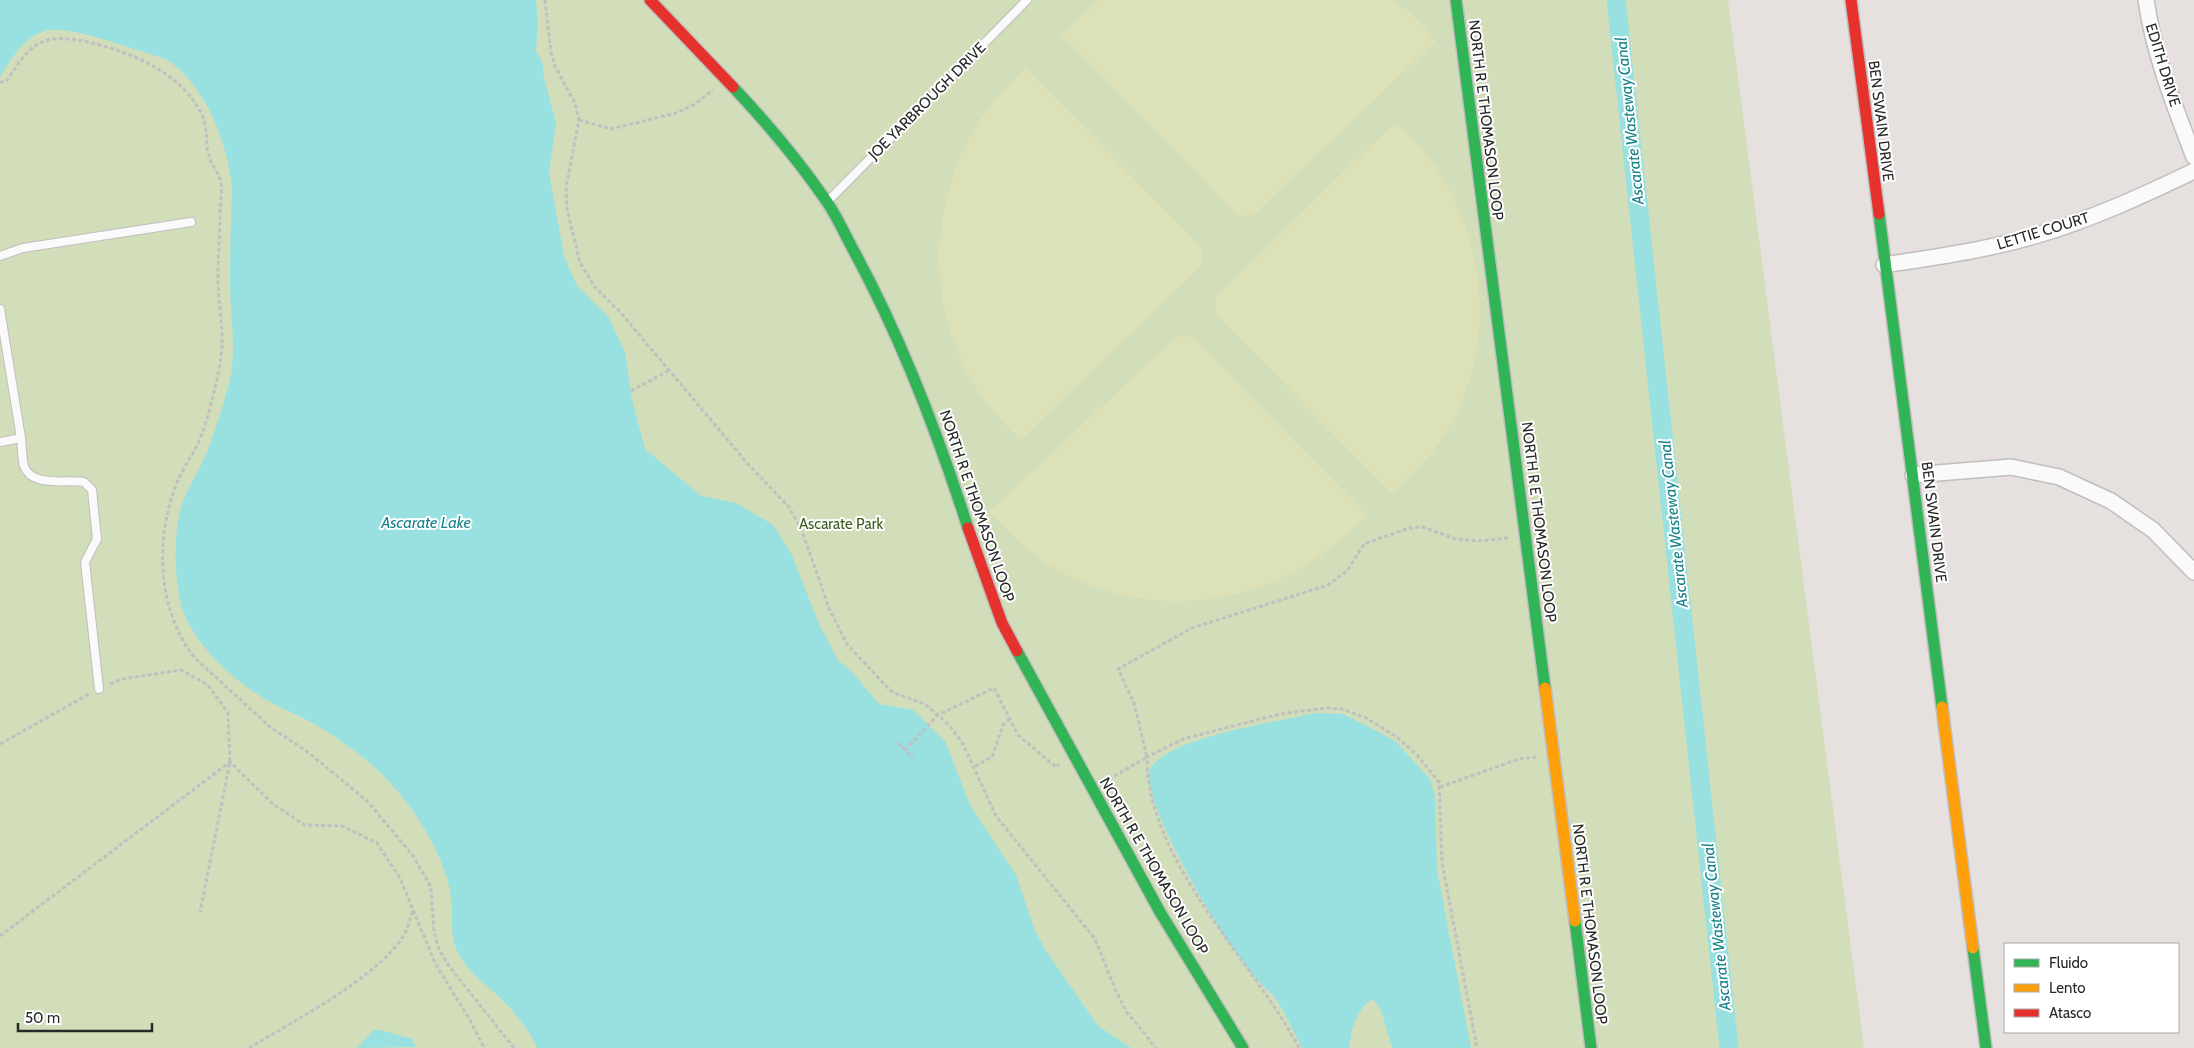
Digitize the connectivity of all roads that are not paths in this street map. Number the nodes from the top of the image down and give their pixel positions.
1 (650, 0) edge
2 (1027, 0) edge
3 (1456, 0) edge
4 (1851, 0) edge
5 (2146, 0) edge
6 (2194, 157) edge
7 (2194, 171) edge
8 (827, 202) junction
9 (191, 222) dead end
10 (0, 256) edge
11 (1884, 265) junction
12 (0, 309) edge
13 (21, 438) junction
14 (0, 442) edge
15 (1913, 475) junction
16 (2194, 572) edge
17 (98, 689) road end
18 (1243, 1048) edge
19 (1591, 1048) edge
20 (1986, 1048) edge

1 - 8 street, NORTH R E THOMASON LOOP
2 - 8 lane, JOE YARBROUGH DRIVE
3 - 19 street, NORTH R E THOMASON LOOP
4 - 11 street, BEN SWAIN DRIVE
5 - 6 street, EDITH DRIVE
7 - 11 street, LETTIE COURT
8 - 18 street, NORTH R E THOMASON LOOP
9 - 10 lane
11 - 15 street, BEN SWAIN DRIVE
12 - 13 lane
13 - 14 lane
13 - 17 lane
15 - 16 street
15 - 20 street, BEN SWAIN DRIVE

